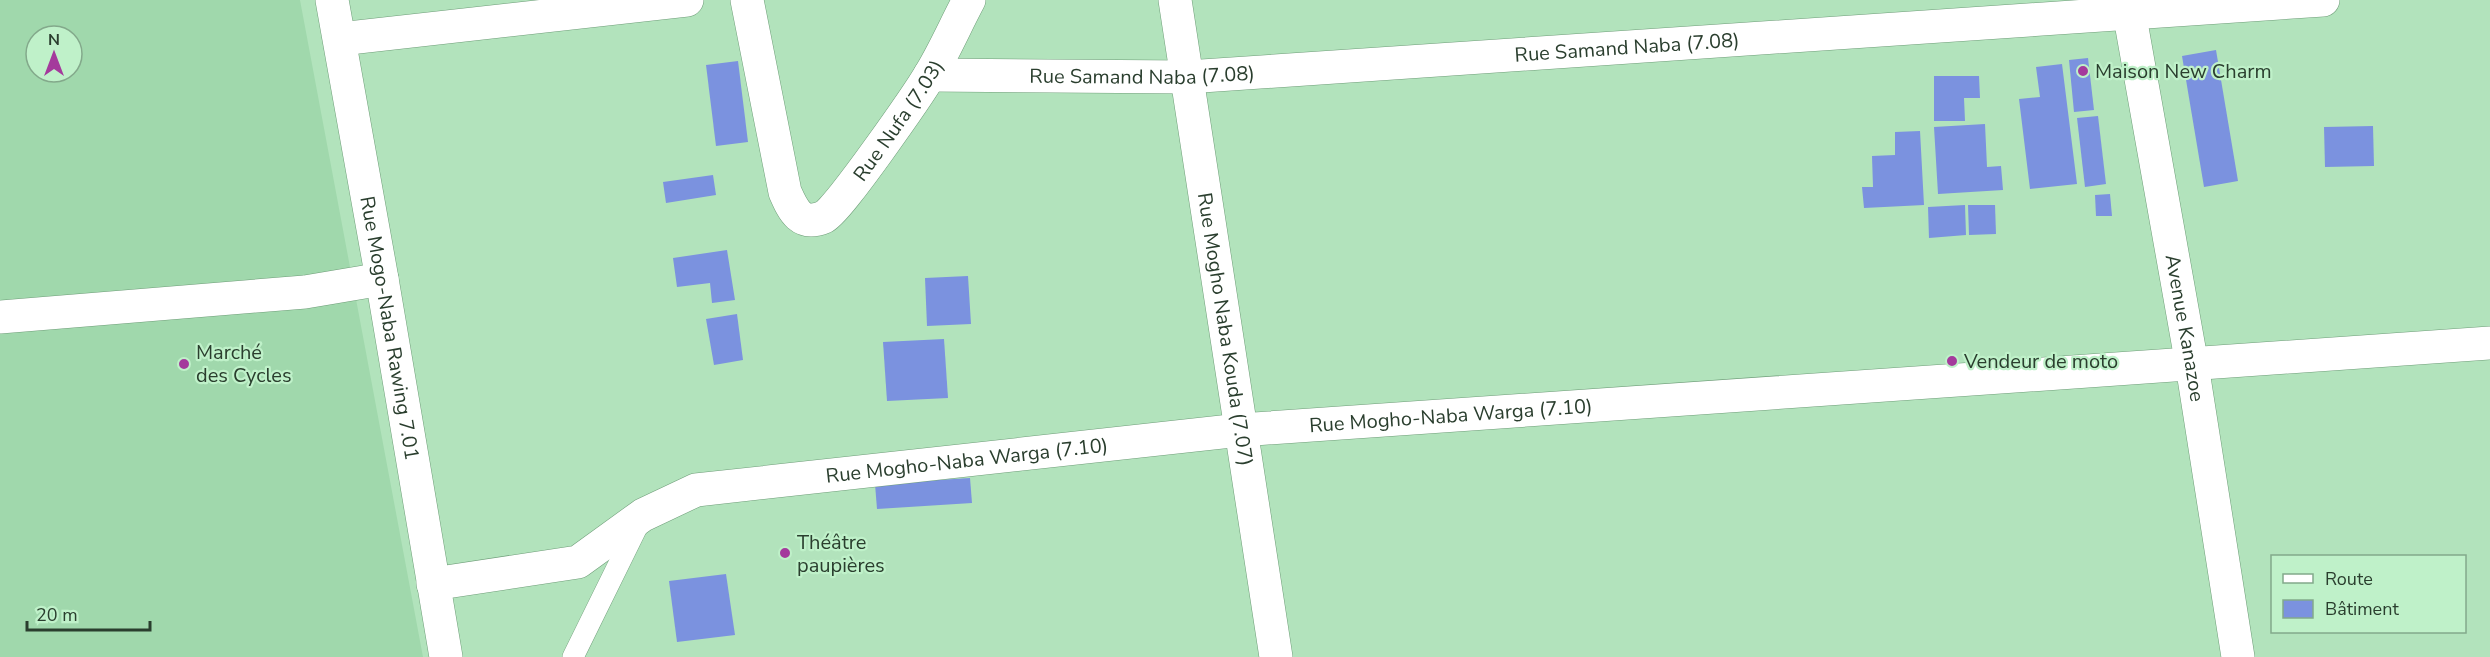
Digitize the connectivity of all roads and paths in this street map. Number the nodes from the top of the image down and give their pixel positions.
1 (332, 0) edge
2 (687, 0) edge
3 (747, 0) edge
4 (969, 0) edge
5 (1174, 0) edge
6 (2323, 0) edge
7 (2128, 7) edge
8 (340, 39) junction
9 (930, 75) junction
10 (1187, 77) junction
11 (382, 279) junction
12 (0, 317) edge
13 (2490, 343) edge
14 (2192, 365) junction
15 (1240, 430) junction
16 (643, 515) junction
17 (434, 584) junction
18 (446, 657) edge
19 (573, 657) edge
20 (1276, 657) edge
21 (2238, 657) edge

1 - 8 street, Rue Mogo-Naba Rawing 7.01
2 - 8 street
3 - 9 street, Rue Nufa (7.03)
4 - 9 street, Rue Nufa (7.03)
5 - 10 street, Rue Mogho Naba Kouda (7.07)
6 - 7 street, Rue Samand Naba (7.08)
7 - 10 street, Rue Samand Naba (7.08)
7 - 14 street, Avenue Kanazoe
8 - 11 street, Rue Mogo-Naba Rawing 7.01
9 - 10 street, Rue Samand Naba (7.08)
10 - 15 street, Rue Mogho Naba Kouda (7.07)
11 - 12 street
11 - 17 street, Rue Mogo-Naba Rawing 7.01
13 - 14 street, Rue Mogho-Naba Warga (7.10)
14 - 15 street, Rue Mogho-Naba Warga (7.10)
14 - 21 street, Avenue Kanazoe
15 - 16 street, Rue Mogho-Naba Warga (7.10)
15 - 20 street, Rue Mogho Naba Kouda (7.07)
16 - 17 street, Rue Mogho-Naba Warga (7.10)
16 - 19 lane
17 - 18 street, Rue Mogo-Naba Rawing 7.01

